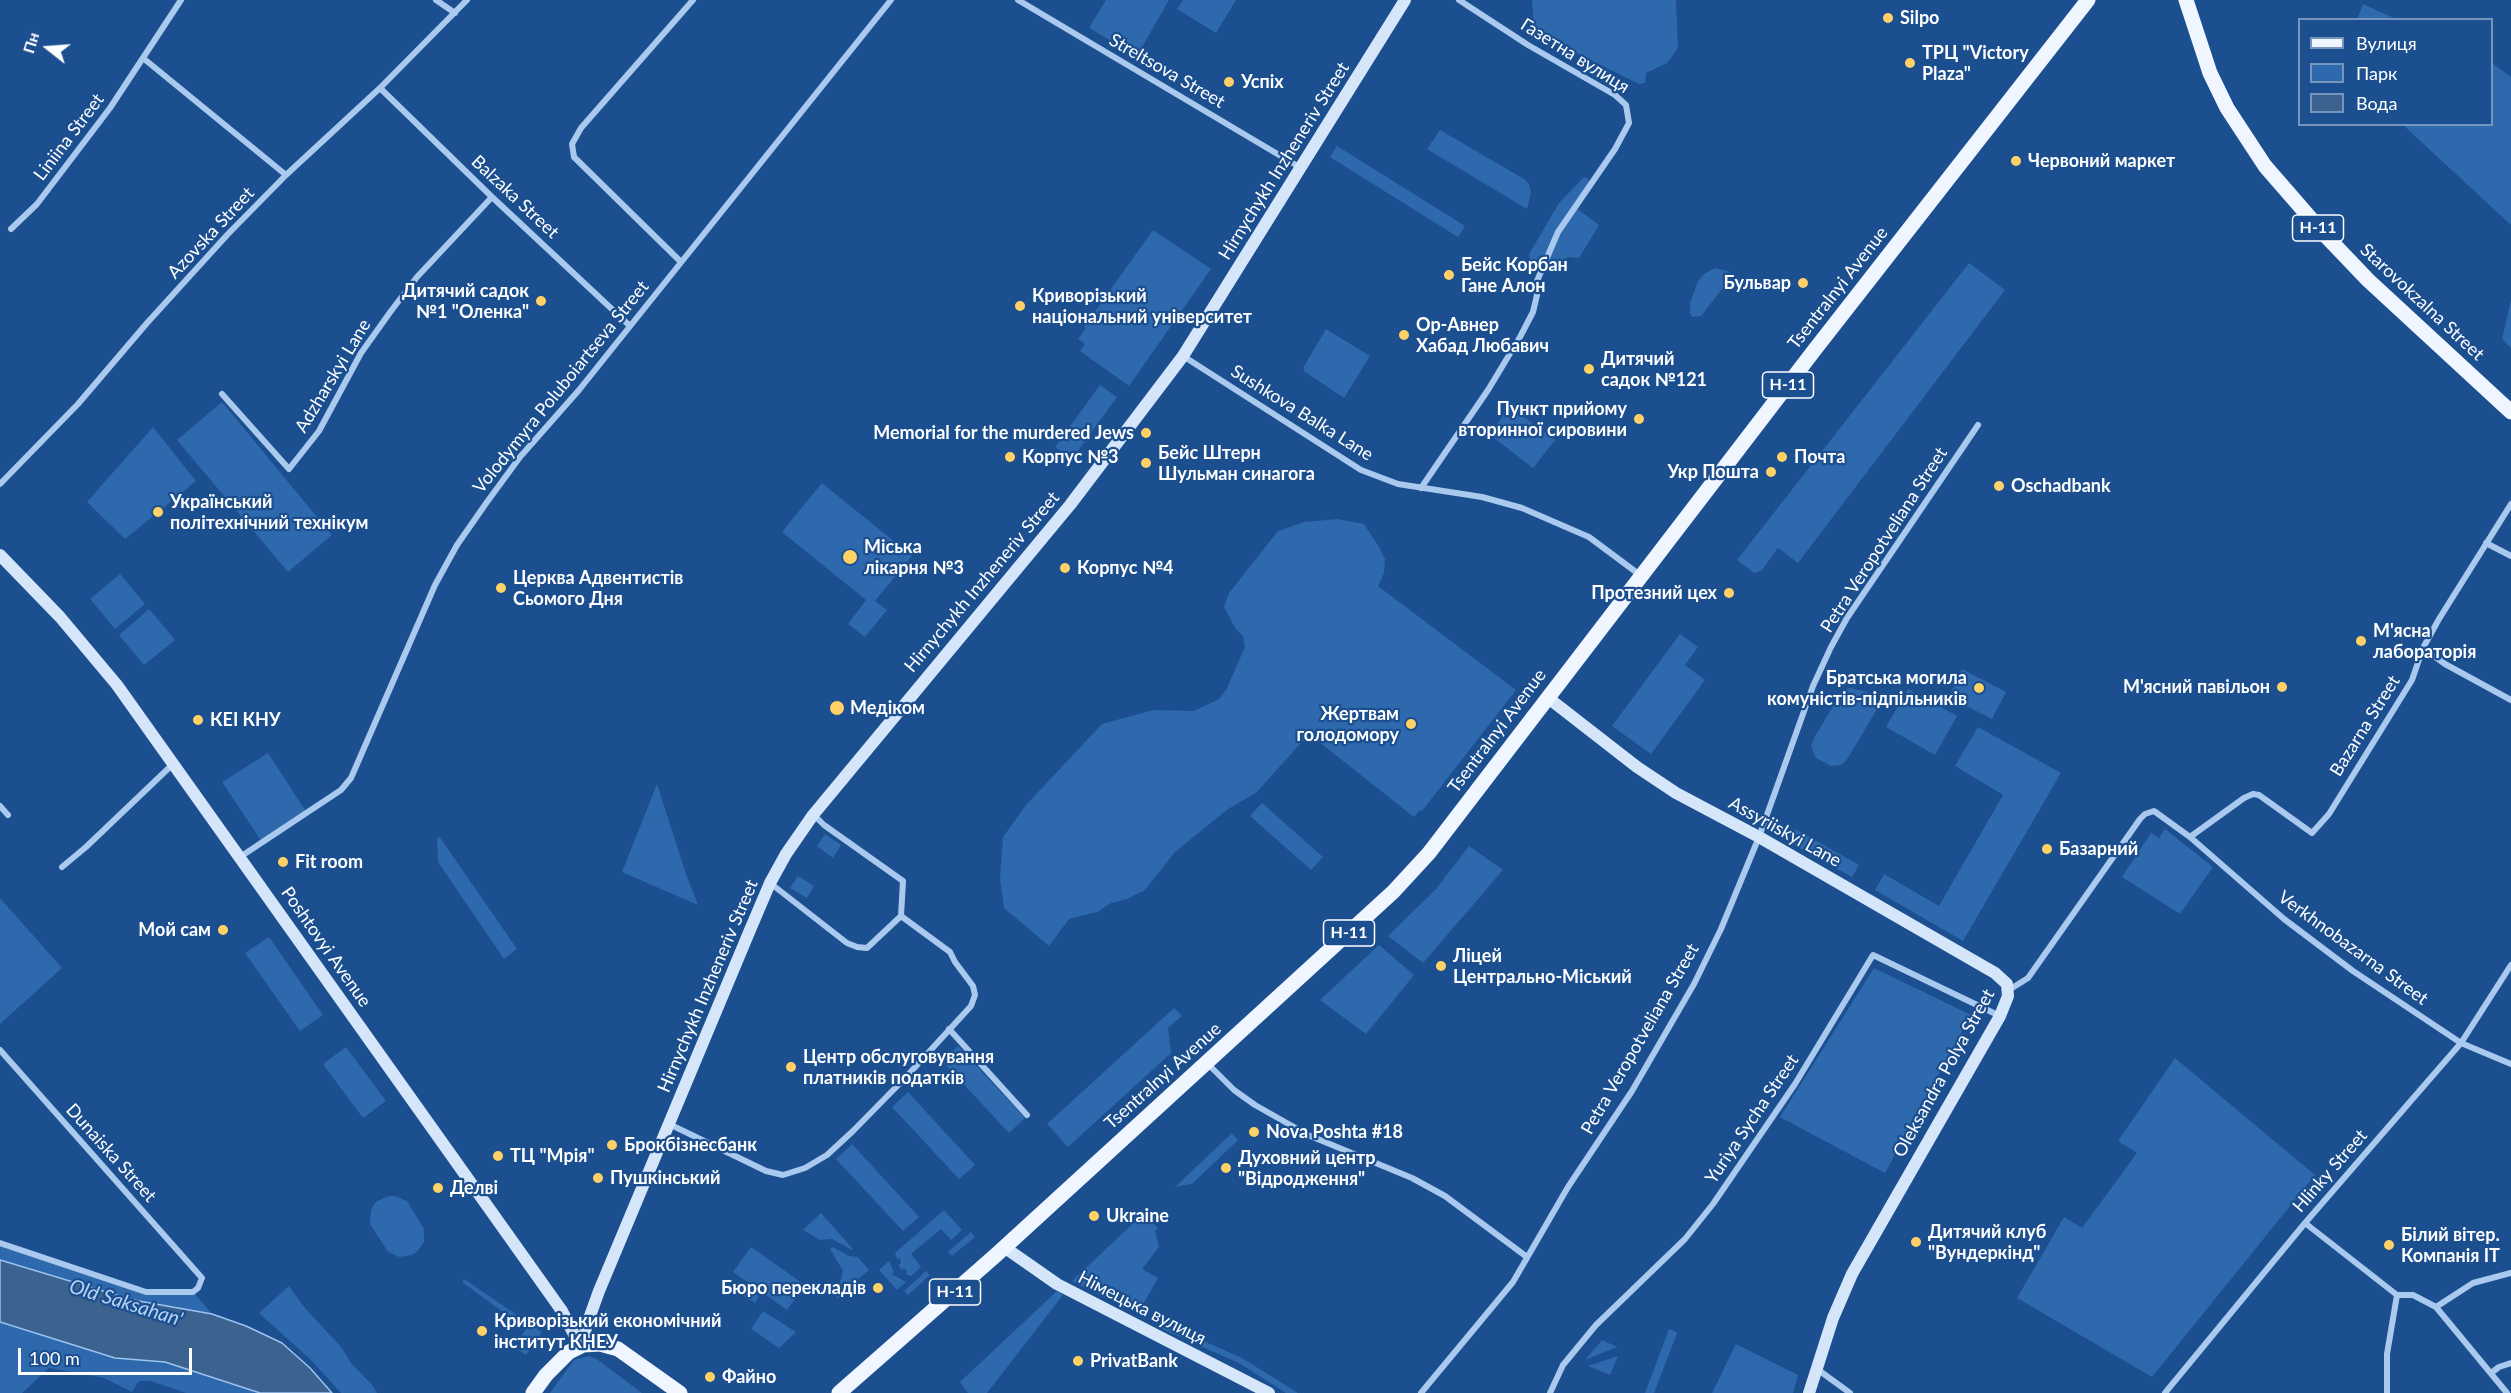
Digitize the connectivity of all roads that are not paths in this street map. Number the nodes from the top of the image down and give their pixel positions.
1 (181, 0) edge
2 (436, 0) edge
3 (466, 0) edge
4 (693, 0) edge
5 (891, 0) edge
6 (1018, 0) edge
7 (1405, 0) edge
8 (1459, 0) edge
9 (2088, 0) edge
10 (2186, 0) edge
11 (454, 13) junction
12 (143, 58) junction
13 (380, 88) junction
14 (1301, 168) junction
15 (286, 175) junction
16 (492, 197) junction
17 (11, 229) dead end
18 (681, 262) junction
19 (630, 326) junction
20 (1183, 356) junction
21 (222, 394) dead end
22 (2511, 412) edge
23 (1978, 424) dead end
24 (0, 484) edge
25 (1421, 488) junction
26 (2511, 504) edge
27 (2486, 543) junction
28 (0, 555) edge
29 (2511, 556) edge
30 (1641, 576) junction
31 (2423, 648) junction
32 (1547, 697) junction
33 (2511, 700) edge
34 (173, 763) junction
35 (0, 806) edge
36 (8, 815) dead end
37 (813, 815) junction
38 (1758, 837) junction
39 (2190, 837) junction
40 (240, 857) junction
41 (62, 867) dead end
42 (770, 883) junction
43 (901, 916) junction
44 (2511, 965) edge
45 (2009, 990) junction
46 (2000, 1016) junction
47 (949, 1029) junction
48 (2461, 1043) junction
49 (0, 1050) edge
50 (1206, 1062) junction
51 (2511, 1064) edge
52 (1027, 1115) dead end
53 (669, 1124) junction
54 (2305, 1223) junction
55 (0, 1243) edge
56 (1004, 1247) junction
57 (1527, 1257) junction
58 (2511, 1273) edge
59 (2397, 1295) junction
60 (2436, 1307) junction
61 (581, 1346) junction
62 (2511, 1363) edge
63 (1816, 1369) junction
64 (2492, 1373) junction
65 (533, 1393) edge
66 (680, 1393) edge
67 (839, 1393) edge
68 (1269, 1393) edge
69 (1421, 1393) edge
70 (1550, 1393) edge
71 (1809, 1393) edge
72 (1850, 1393) edge
73 (2165, 1393) edge
74 (2386, 1393) edge
75 (2507, 1393) edge

1 - 12 street, Liniina Street
2 - 11 street
3 - 11 street, Azovska Street
4 - 18 street
5 - 18 street, Volodymyra Poluboiartseva Street
6 - 14 street, Streltsova Street
7 - 14 street, Hirnychykh Inzheneriv Street
8 - 25 street, Газетна вулиця
9 - 30 main road, Tsentralnyi Avenue / Н-11
10 - 22 main road, Starovokzalna Street / Н-11
11 - 13 street, Azovska Street
12 - 15 street
12 - 17 street, Liniina Street
13 - 15 street, Azovska Street
13 - 16 street, Balzaka Street
14 - 20 street, Hirnychykh Inzheneriv Street
15 - 24 street, Azovska Street
16 - 19 street, Balzaka Street
16 - 21 street, Adzharskyi Lane
18 - 19 street, Volodymyra Poluboiartseva Street
19 - 40 street, Volodymyra Poluboiartseva Street
20 - 25 street, Sushkova Balka Lane
20 - 37 street, Hirnychykh Inzheneriv Street
23 - 38 street, Petra Veropotveliana Street
25 - 30 street, Sushkova Balka Lane
26 - 27 street, Bazarna Street
27 - 29 street
27 - 31 street, Bazarna Street
28 - 34 street, Poshtovyi Avenue
30 - 32 main road, Tsentralnyi Avenue / Н-11
31 - 33 street
31 - 39 street, Bazarna Street
32 - 38 street, Assyriiskyi Lane
32 - 50 main road, Tsentralnyi Avenue / Н-11
34 - 40 street, Poshtovyi Avenue
34 - 41 street
35 - 36 street
37 - 42 street, Hirnychykh Inzheneriv Street
37 - 43 street
38 - 45 street, Assyriiskyi Lane
38 - 57 street, Petra Veropotveliana Street
39 - 45 street, Oleksandra Polya Street
39 - 48 street, Verkhnobazarna Street
40 - 61 street, Poshtovyi Avenue
42 - 43 street
42 - 53 street, Hirnychykh Inzheneriv Street
43 - 47 street
44 - 48 street, Hlinky Street
45 - 46 street, Oleksandra Polya Street
46 - 63 street, Oleksandra Polya Street
46 - 70 street, Yuriya Sycha Street
47 - 52 street
47 - 53 street
48 - 51 street, Verkhnobazarna Street
48 - 54 street, Hlinky Street
49 - 55 street, Dunaiska Street
50 - 56 main road, Tsentralnyi Avenue / Н-11
50 - 57 street
53 - 61 street, Hirnychykh Inzheneriv Street
54 - 59 street
54 - 73 street, Hlinky Street
56 - 67 main road, Tsentralnyi Avenue / Н-11
56 - 68 street, Німецька вулиця
57 - 69 street, Petra Veropotveliana Street
58 - 60 street
59 - 60 street
59 - 74 street
60 - 64 street
61 - 65 main road
61 - 66 main road
62 - 64 street
63 - 71 street, Oleksandra Polya Street
63 - 72 street
64 - 75 street

